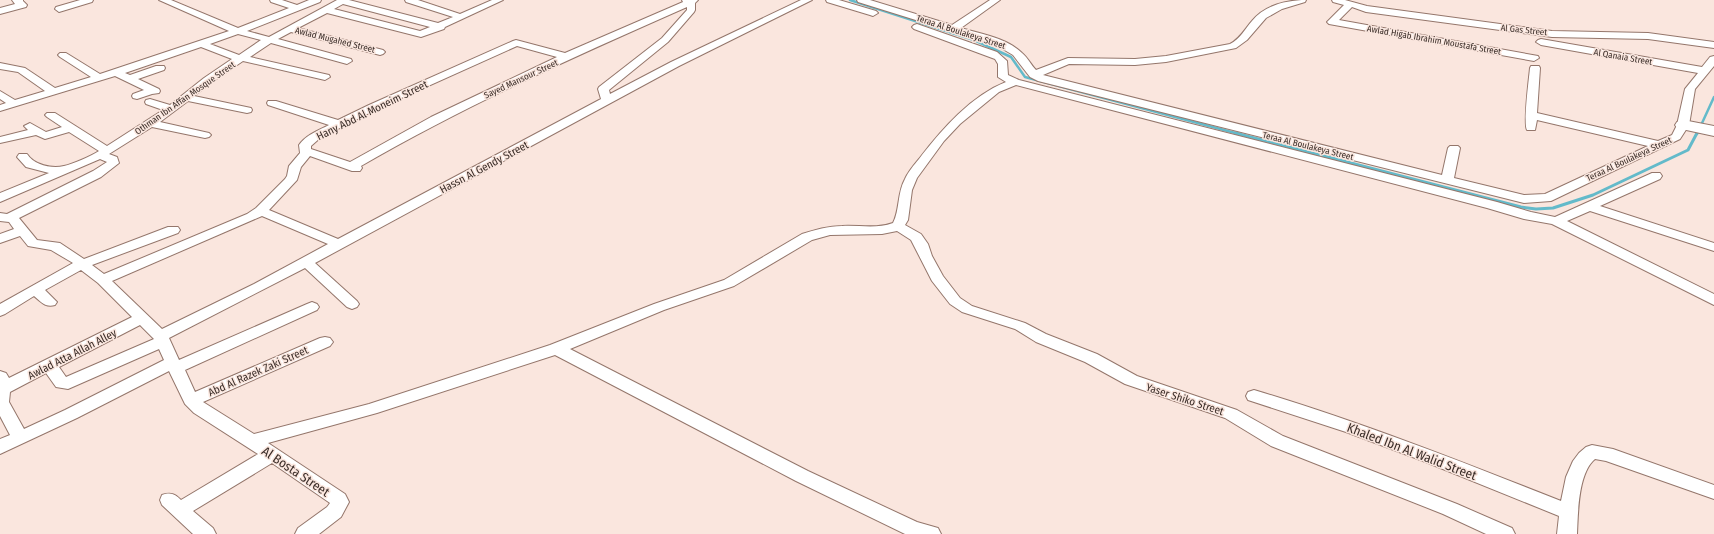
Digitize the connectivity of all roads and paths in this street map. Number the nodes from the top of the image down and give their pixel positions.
1 (19, 0) edge
2 (89, 0) edge
3 (163, 0) edge
4 (274, 0) edge
5 (317, 0) edge
6 (344, 0) edge
7 (409, 0) edge
8 (499, 0) edge
9 (808, 0) edge
10 (830, 0) edge
11 (861, 0) edge
12 (996, 0) edge
13 (1302, 0) edge
14 (1336, 0) edge
15 (690, 1) edge
16 (889, 4) edge
17 (1349, 5) junction
18 (297, 8) junction
19 (59, 9) dead end
20 (327, 10) junction
21 (1374, 10) junction
22 (0, 11) edge
23 (462, 17) junction
24 (274, 18) junction
25 (300, 24) junction
26 (441, 26) junction
27 (954, 28) junction
28 (1368, 28) junction
29 (290, 29) junction
30 (238, 31) junction
31 (1540, 42) dead end
32 (202, 44) junction
33 (1714, 45) edge
34 (269, 46) junction
35 (380, 52) dead end
36 (63, 55) dead end
37 (567, 57) junction
38 (241, 59) junction
39 (1714, 59) edge
40 (347, 62) dead end
41 (0, 66) edge
42 (160, 68) dead end
43 (1705, 71) junction
44 (114, 72) junction
45 (1034, 75) junction
46 (325, 76) dead end
47 (99, 78) junction
48 (130, 79) junction
49 (1015, 82) junction
50 (53, 92) junction
51 (0, 94) edge
52 (137, 96) dead end
53 (187, 98) junction
54 (606, 101) junction
55 (150, 102) dead end
56 (272, 103) dead end
57 (14, 104) junction
58 (0, 108) edge
59 (172, 109) junction
60 (246, 110) dead end
61 (51, 115) dead end
62 (1531, 115) junction
63 (150, 123) junction
64 (338, 124) junction
65 (1686, 125) junction
66 (70, 128) junction
67 (1531, 128) dead end
68 (1713, 131) edge
69 (205, 135) dead end
70 (0, 140) edge
71 (1661, 144) junction
72 (1454, 148) dead end
73 (306, 151) junction
74 (103, 153) junction
75 (23, 157) dead end
76 (66, 170) junction
77 (1656, 176) dead end
78 (1447, 181) junction
79 (0, 198) edge
80 (1534, 202) junction
81 (1589, 207) junction
82 (261, 211) junction
83 (3, 218) edge
84 (1551, 219) junction
85 (898, 226) junction
86 (22, 230) junction
87 (173, 230) dead end
88 (0, 239) edge
89 (339, 244) junction
90 (1714, 247) edge
91 (306, 262) junction
92 (82, 264) junction
93 (103, 280) junction
94 (35, 290) junction
95 (1714, 300) edge
96 (50, 302) dead end
97 (352, 304) dead end
98 (312, 306) dead end
99 (0, 311) edge
100 (142, 318) junction
101 (161, 339) junction
102 (325, 342) dead end
103 (556, 349) junction
104 (49, 365) junction
105 (174, 365) junction
106 (1, 383) edge
107 (1254, 396) dead end
108 (191, 400) junction
109 (20, 438) junction
110 (252, 441) junction
111 (0, 447) edge
112 (272, 454) junction
113 (1714, 492) edge
114 (1568, 512) junction
115 (206, 534) edge
116 (305, 534) edge
117 (931, 534) edge
118 (1505, 534) edge
119 (1566, 534) edge

1 - 22 street
2 - 19 street
3 - 30 street
4 - 18 street
5 - 18 street
6 - 20 street, Othman Ibn Affan Mosque Street
6 - 26 street
7 - 23 street
8 - 23 street
9 - 54 street, Hassn Al Gendy Street
10 - 49 street, Teraa Al Boulakeya Street
11 - 16 street, Teraa Al Boulakeya Street
12 - 27 street
13 - 45 street
14 - 17 street, Al Gas Street
15 - 37 street, Sayed Mansour Street
15 - 54 street
16 - 27 street, Teraa Al Boulakeya Street
17 - 21 street, Al Gas Street
17 - 28 street, Awlad Higab Ibrahim Moustafa Street
18 - 24 street
20 - 25 street, Othman Ibn Affan Mosque Street
20 - 26 street
21 - 28 street
21 - 33 street, Al Gas Street
23 - 26 street
24 - 25 street
24 - 30 street
25 - 29 street, Othman Ibn Affan Mosque Street
27 - 45 street, Teraa Al Boulakeya Street
28 - 62 street, Awlad Higab Ibrahim Moustafa Street
29 - 34 street, Othman Ibn Affan Mosque Street
29 - 35 street, Awlad Mugahed Street
30 - 32 street
30 - 34 street
31 - 43 street, Al Qanaia Street
32 - 38 street
32 - 44 street
34 - 38 street, Othman Ibn Affan Mosque Street
34 - 40 street
36 - 47 street
37 - 64 street, Hany Abd Al Moneim Street
37 - 73 street, Sayed Mansour Street
38 - 46 street
38 - 53 street, Othman Ibn Affan Mosque Street
39 - 43 street
41 - 50 street
42 - 48 street
43 - 65 street
44 - 47 street
44 - 48 street
45 - 78 street, Teraa Al Boulakeya Street
47 - 50 street
48 - 52 street
49 - 84 street, Teraa Al Boulakeya Street
49 - 85 street
50 - 57 street
51 - 57 street
53 - 59 street, Othman Ibn Affan Mosque Street
53 - 60 street
54 - 89 street, Hassn Al Gendy Street
55 - 59 street
56 - 64 street
57 - 58 street
59 - 63 street, Othman Ibn Affan Mosque Street
61 - 66 street
62 - 67 street
62 - 71 street
63 - 69 street
63 - 74 street, Othman Ibn Affan Mosque Street
64 - 73 street, Hany Abd Al Moneim Street
65 - 68 main road
65 - 71 street, Teraa Al Boulakeya Street
66 - 70 street
66 - 74 street
71 - 80 street, Teraa Al Boulakeya Street
72 - 78 street
73 - 82 street, Hany Abd Al Moneim Street
74 - 76 street, Othman Ibn Affan Mosque Street
74 - 83 street
75 - 76 street
76 - 79 street, Othman Ibn Affan Mosque Street
77 - 81 street
78 - 80 street, Teraa Al Boulakeya Street
80 - 84 street
81 - 84 street
81 - 90 street
82 - 89 street
82 - 93 street, Hany Abd Al Moneim Street
83 - 86 street
84 - 95 street, Teraa Al Boulakeya Street
85 - 103 street
85 - 118 street, Yaser Shiko Street
86 - 88 street
86 - 92 street
87 - 92 street
89 - 91 street, Hassn Al Gendy Street
91 - 97 street
91 - 101 street, Hassn Al Gendy Street
92 - 93 street
92 - 94 street
93 - 100 street
94 - 96 street
94 - 99 street
98 - 105 street
100 - 101 street
100 - 104 street, Awlad Atta Allah Alley
101 - 104 street, Hassn Al Gendy Street
101 - 105 street
102 - 108 street, Abd Al Razek Zaki Street
103 - 110 street
103 - 117 street
104 - 106 street, Awlad Atta Allah Alley
105 - 108 street
105 - 109 street
106 - 109 street
107 - 114 street, Khaled Ibn Al Walid Street
108 - 110 street, Al Bosta Street
109 - 111 street
110 - 112 street, Al Bosta Street
112 - 115 street
112 - 116 street, Al Bosta Street
113 - 114 street
114 - 119 street

